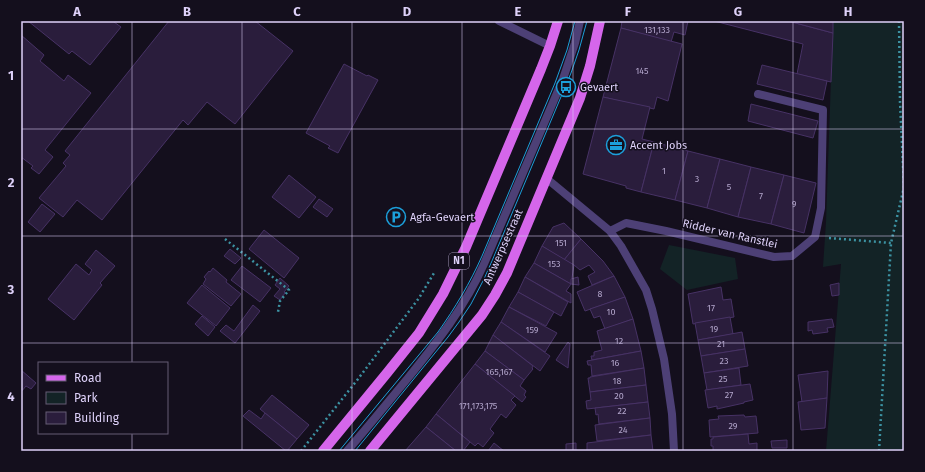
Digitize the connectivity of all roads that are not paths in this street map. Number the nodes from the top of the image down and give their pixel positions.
1 (499, 21) edge
2 (558, 21) edge
3 (580, 21) edge
4 (600, 21) edge
5 (550, 46) junction
6 (758, 94) dead end
7 (546, 178) junction
8 (610, 232) junction
9 (323, 451) edge
10 (348, 451) edge
11 (370, 451) edge
12 (674, 451) edge

1 - 5 street
2 - 5 main road, N1
3 - 10 street
4 - 7 main road, Antwerpsestraat
5 - 9 main road, N1
6 - 8 street, Ridder van Ranstlei
7 - 8 street
7 - 11 main road, Antwerpsestraat
8 - 12 street

